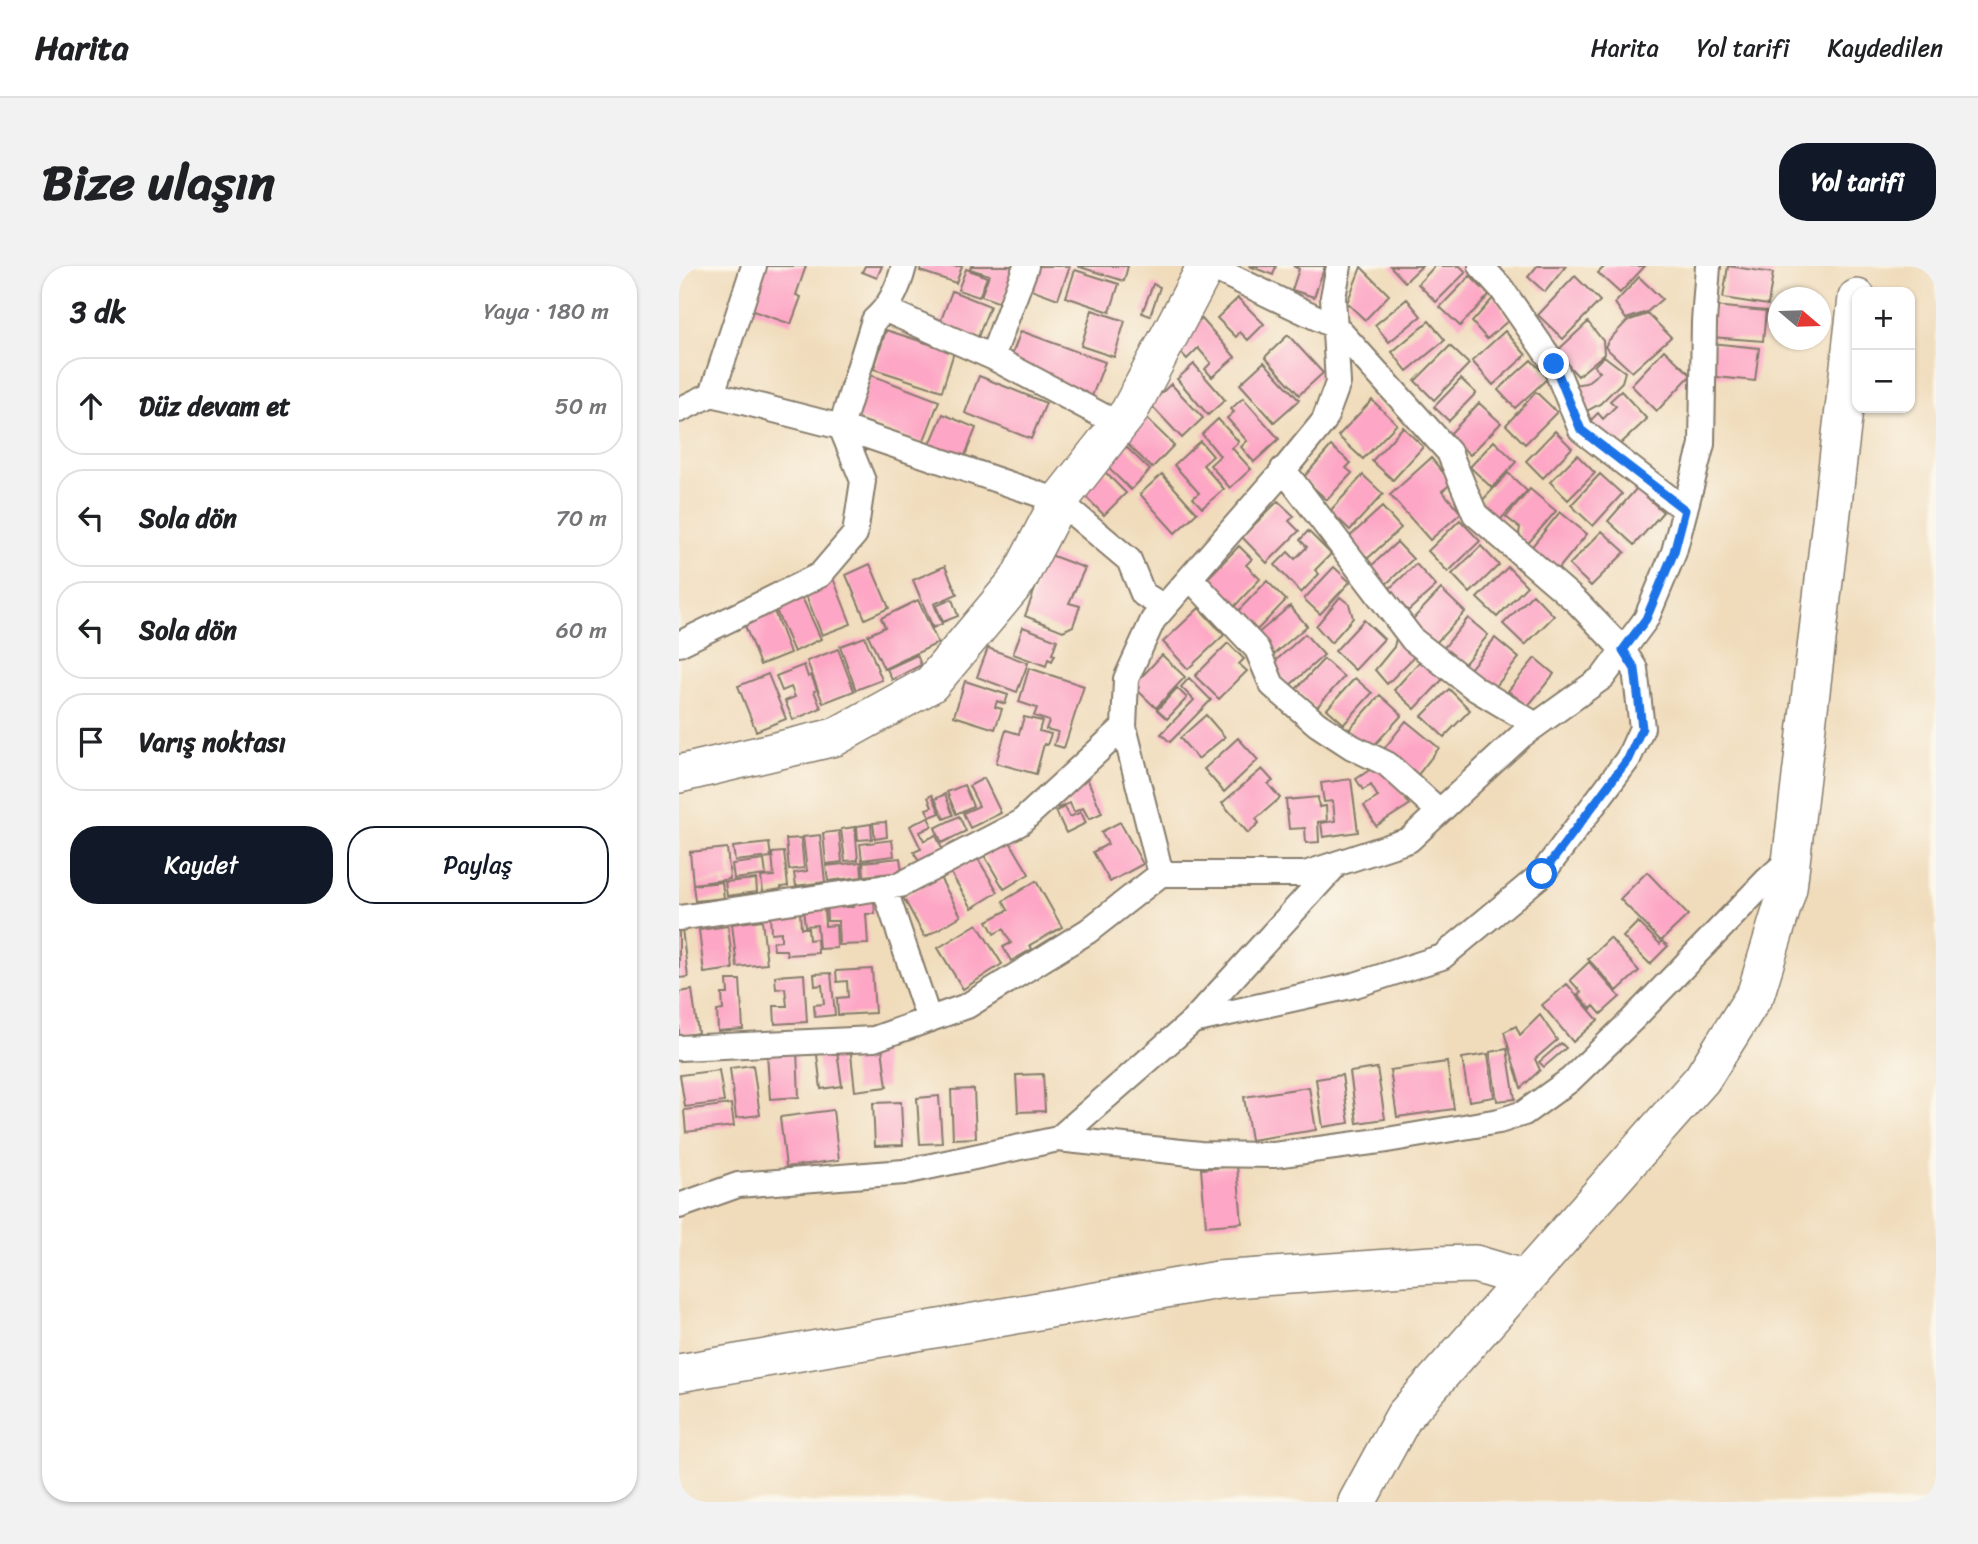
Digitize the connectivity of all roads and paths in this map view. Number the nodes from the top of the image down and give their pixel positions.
1 (754, 266) edge
2 (904, 266) edge
3 (1026, 266) edge
4 (1207, 266) edge
5 (1339, 266) edge
6 (1481, 266) edge
7 (1860, 266) edge
8 (1703, 270) edge
9 (1858, 287) edge
10 (886, 310) junction
11 (1336, 327) junction
12 (1852, 340) edge
13 (992, 357) junction
14 (712, 394) junction
15 (679, 410) edge
16 (1120, 425) junction
17 (841, 427) junction
18 (1283, 469) junction
19 (1059, 501) junction
20 (1685, 510) junction
21 (1190, 578) junction
22 (1164, 607) junction
23 (679, 643) edge
24 (1623, 650) junction
25 (1536, 725) junction
26 (1124, 727) junction
27 (679, 774) edge
28 (1439, 811) junction
29 (1791, 858) junction
30 (1336, 864) junction
31 (1161, 874) junction
32 (884, 887) junction
33 (679, 918) edge
34 (929, 1020) junction
35 (1193, 1021) junction
36 (679, 1048) edge
37 (1058, 1139) junction
38 (679, 1206) edge
39 (1525, 1279) junction
40 (679, 1373) edge
41 (1357, 1502) edge

1 - 14 street
2 - 10 street
3 - 13 street
4 - 11 street
4 - 16 street
5 - 11 street
6 - 20 street
7 - 9 street
8 - 20 street
10 - 13 street
10 - 17 street
11 - 18 street
11 - 24 street
12 - 29 street
13 - 16 street
14 - 15 street
14 - 17 street
16 - 19 street
17 - 19 street
17 - 23 street
18 - 21 street
18 - 25 street
19 - 22 street
19 - 27 street
20 - 24 street
21 - 22 street
21 - 28 street
22 - 26 street
24 - 25 street
24 - 35 street
25 - 28 street
26 - 31 street
26 - 32 street
28 - 30 street
29 - 37 street
29 - 39 street
30 - 31 street
30 - 35 street
31 - 34 street
32 - 33 street
32 - 34 street
34 - 36 street
35 - 37 street
37 - 38 street
39 - 40 street
39 - 41 street

